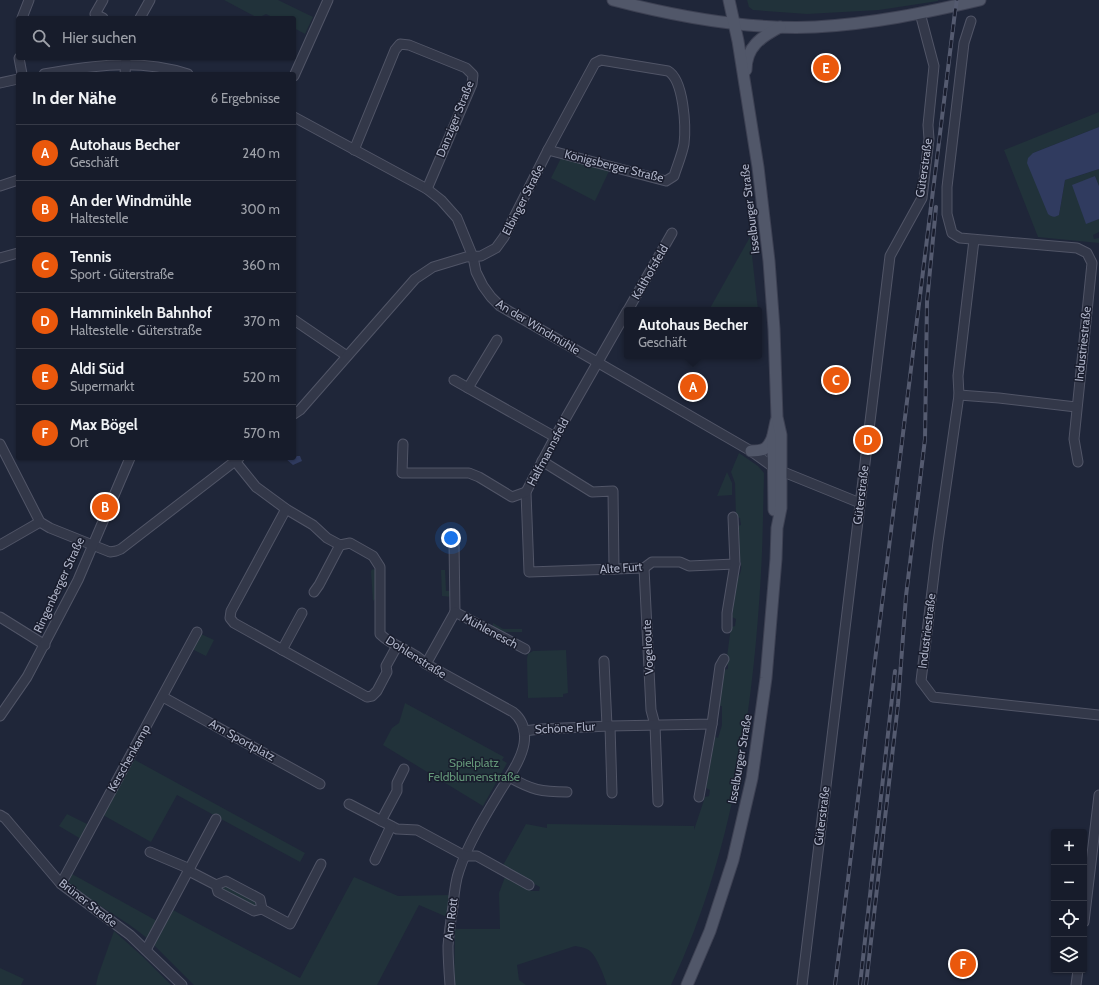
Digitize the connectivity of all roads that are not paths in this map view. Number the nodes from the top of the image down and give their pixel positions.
1 (29, 0) edge
2 (103, 0) edge
3 (150, 0) edge
4 (328, 0) edge
5 (613, 0) edge
6 (729, 0) edge
7 (980, 0) edge
8 (920, 13) junction
9 (23, 16) edge
10 (99, 16) edge
11 (141, 16) edge
12 (971, 22) dead end
13 (735, 24) junction
14 (780, 27) junction
15 (19, 60) edge
16 (126, 61) edge
17 (22, 72) edge
18 (55, 72) edge
19 (125, 72) edge
20 (180, 72) edge
21 (296, 72) edge
22 (16, 79) edge
23 (0, 83) edge
24 (745, 84) junction
25 (296, 119) edge
26 (354, 150) junction
27 (548, 150) junction
28 (16, 181) edge
29 (0, 186) edge
30 (427, 189) junction
31 (672, 234) dead end
32 (974, 240) junction
33 (16, 254) edge
34 (473, 257) junction
35 (0, 258) edge
36 (629, 307) edge
37 (624, 315) edge
38 (296, 321) edge
39 (497, 340) dead end
40 (347, 356) junction
41 (598, 362) junction
42 (454, 380) dead end
43 (468, 388) junction
44 (959, 395) junction
45 (1076, 407) junction
46 (296, 410) edge
47 (777, 417) junction
48 (773, 435) junction
49 (555, 437) junction
50 (0, 444) edge
51 (403, 444) dead end
52 (751, 451) junction
53 (129, 460) edge
54 (237, 460) edge
55 (542, 461) junction
56 (1078, 462) dead end
57 (777, 469) junction
58 (526, 492) junction
59 (860, 503) junction
60 (286, 509) junction
61 (732, 517) dead end
62 (40, 522) junction
63 (454, 542) dead end
64 (0, 545) edge
65 (340, 545) junction
66 (92, 546) junction
67 (735, 564) junction
68 (644, 568) junction
69 (614, 569) junction
70 (529, 572) joint
71 (314, 592) dead end
72 (455, 612) junction
73 (302, 614) dead end
74 (0, 617) edge
75 (728, 628) dead end
76 (197, 632) dead end
77 (45, 645) junction
78 (397, 646) junction
79 (525, 649) dead end
80 (282, 650) junction
81 (724, 660) dead end
82 (604, 661) dead end
83 (426, 664) junction
84 (163, 697) junction
85 (1099, 715) edge
86 (0, 716) edge
87 (712, 724) junction
88 (608, 726) junction
89 (655, 726) junction
90 (524, 731) junction
91 (404, 769) dead end
92 (509, 777) junction
93 (320, 784) dead end
94 (567, 792) dead end
95 (612, 793) dead end
96 (1099, 795) edge
97 (699, 796) dead end
98 (658, 802) dead end
99 (349, 804) dead end
100 (0, 815) edge
101 (216, 819) dead end
102 (382, 821) junction
103 (391, 826) junction
104 (150, 852) dead end
105 (465, 856) junction
106 (375, 860) dead end
107 (321, 864) dead end
108 (190, 870) junction
109 (61, 884) junction
110 (216, 885) junction
111 (529, 885) dead end
112 (1086, 901) edge
113 (262, 909) junction
114 (146, 950) junction
115 (1078, 973) edge
116 (182, 985) edge
117 (450, 985) edge
118 (687, 985) edge
119 (802, 985) edge
120 (1076, 985) edge

1 - 9 street
2 - 10 street
3 - 11 street
4 - 21 street
5 - 13 main road
6 - 13 main road, Isselburger Straße
7 - 8 main road
8 - 14 main road
8 - 59 street, Güterstraße
12 - 32 street, Industriestraße
13 - 14 main road
13 - 24 main road, Isselburger Straße
14 - 24 main road
15 - 17 street
16 - 18 street
16 - 19 street
16 - 20 street
22 - 23 street
24 - 47 main road, Isselburger Straße
25 - 26 street
26 - 30 street
26 - 30 street, Danziger Straße
27 - 27 street, Königsberger Straße
27 - 34 street, Elbinger Straße
28 - 29 street
30 - 34 street
31 - 36 street, Kalthofsfeld
32 - 44 street, Industriestraße
32 - 45 street, Industriestraße
33 - 35 street
34 - 40 street
34 - 41 street, An der Windmühle
37 - 41 street, Kalthofsfeld
38 - 40 street
39 - 43 street
40 - 46 street
41 - 49 street, Halfmannsfeld
41 - 52 street, An der Windmühle
42 - 43 street
43 - 49 street
44 - 45 street
44 - 85 street, Industriestraße
45 - 56 street, Industriestraße
47 - 48 main road, Isselburger Straße
47 - 57 main road, Isselburger Straße
48 - 52 main road
48 - 57 main road, Isselburger Straße
49 - 55 street, Halfmannsfeld
50 - 62 street
51 - 58 street
52 - 57 street, An der Windmühle
53 - 66 street, Ringenberger Straße
54 - 60 street, Dohlenstraße
54 - 66 street
55 - 58 street, Halfmannsfeld
55 - 69 street
57 - 59 street, An der Windmühle
57 - 118 main road, Isselburger Straße
58 - 70 street, Halfmannsfeld
59 - 119 street, Güterstraße
60 - 65 street, Dohlenstraße
60 - 80 street
61 - 67 street
62 - 64 street
62 - 66 street
63 - 72 street, Mühlenesch
65 - 71 street
65 - 78 street, Dohlenstraße
66 - 77 street, Ringenberger Straße
67 - 68 street, Alte Furt
67 - 75 street
68 - 69 street, Alte Furt
68 - 89 street, Vogelroute
69 - 70 street, Alte Furt
72 - 79 street, Mühlenesch
72 - 83 street, Mühlenesch
73 - 80 street
74 - 77 street
76 - 84 street, Kerschenkamp
77 - 86 street, Ringenberger Straße
78 - 80 street
78 - 83 street, Dohlenstraße
81 - 87 street
82 - 88 street, Schöne Flur
83 - 90 street, Dohlenstraße
84 - 93 street, Am Sportplatz
84 - 109 street, Kerschenkamp
87 - 89 street, Schöne Flur
87 - 97 street
88 - 89 street, Schöne Flur
88 - 90 street, Schöne Flur
88 - 95 street, Schöne Flur
89 - 98 street
90 - 92 street, Am Rott
91 - 102 street
92 - 94 street
92 - 105 street, Am Rott
96 - 112 street
99 - 102 street
100 - 109 street, Brüner Straße
101 - 108 street
102 - 103 street
103 - 105 street
103 - 106 street
104 - 108 street
105 - 111 street
105 - 117 street, Am Rott
107 - 113 street
108 - 110 street
108 - 114 street
109 - 114 street, Brüner Straße
110 - 113 street
110 - 113 street
114 - 116 street, Brüner Straße
115 - 120 street

